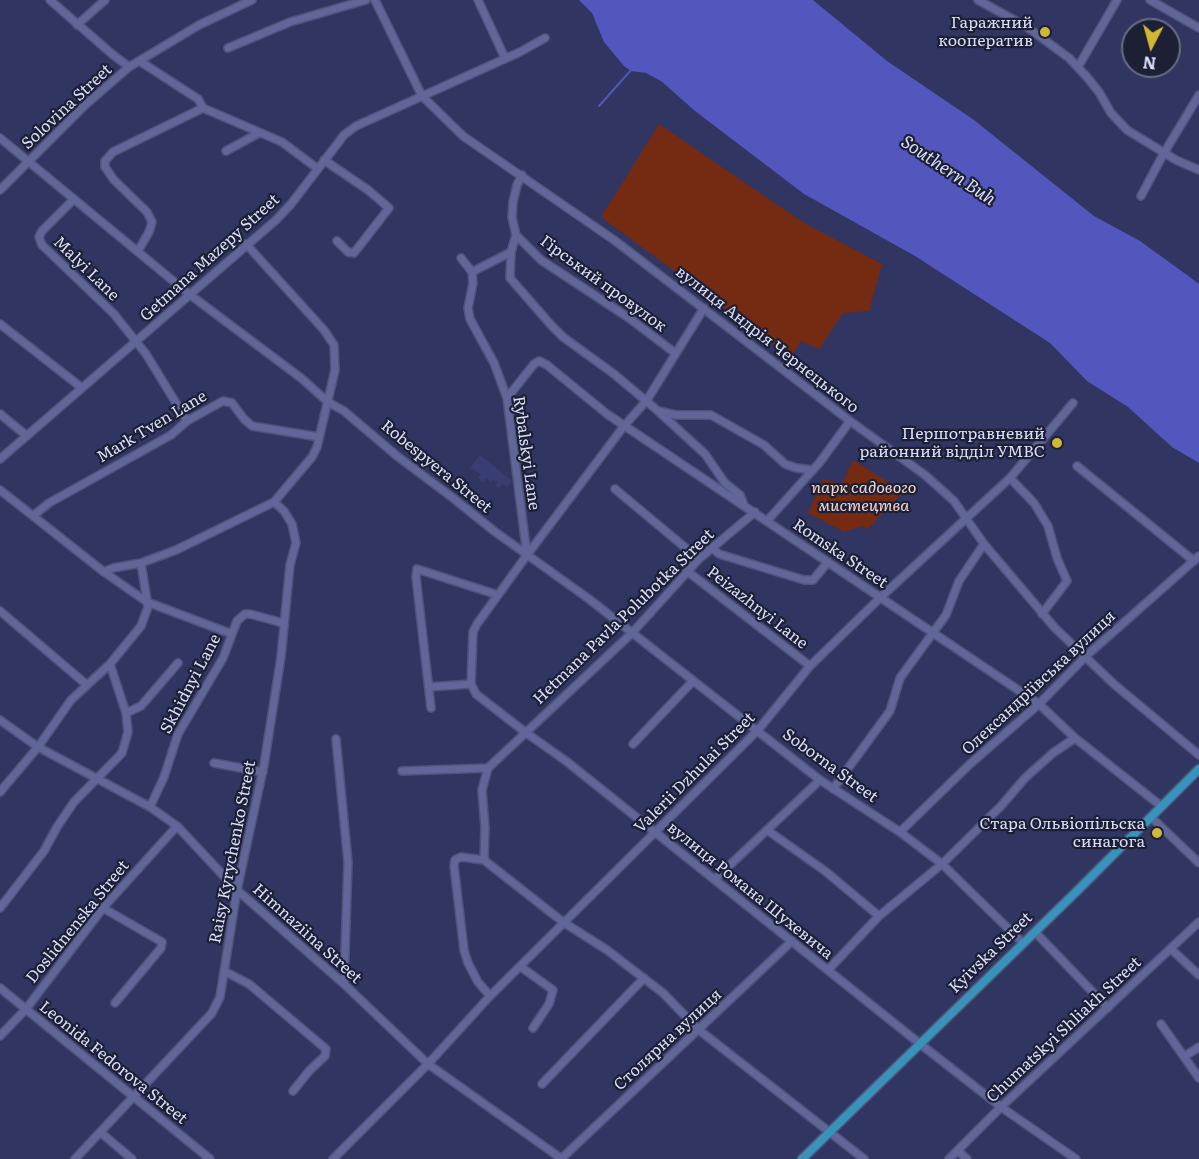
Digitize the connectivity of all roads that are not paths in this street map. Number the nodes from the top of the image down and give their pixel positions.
1 (50, 0) edge
2 (105, 0) edge
3 (252, 0) edge
4 (366, 0) edge
5 (375, 0) edge
6 (478, 0) edge
7 (978, 0) edge
8 (1117, 0) edge
9 (1150, 0) edge
10 (77, 25) junction
11 (1199, 28) edge
12 (545, 38) dead end
13 (228, 48) dead end
14 (505, 58) junction
15 (141, 62) junction
16 (129, 67) junction
17 (1078, 67) junction
18 (1199, 95) edge
19 (422, 96) junction
20 (202, 108) junction
21 (258, 133) junction
22 (0, 138) edge
23 (226, 151) dead end
24 (1164, 153) junction
25 (324, 160) junction
26 (28, 162) junction
27 (318, 169) junction
28 (1199, 170) edge
29 (522, 175) junction
30 (0, 190) edge
31 (1141, 196) dead end
32 (74, 199) junction
33 (516, 235) junction
34 (337, 241) dead end
35 (246, 244) junction
36 (138, 251) junction
37 (511, 252) junction
38 (461, 258) dead end
39 (472, 272) junction
40 (189, 294) junction
41 (704, 308) junction
42 (0, 324) edge
43 (136, 342) junction
44 (675, 353) junction
45 (82, 388) junction
46 (507, 398) junction
47 (647, 400) junction
48 (328, 402) junction
49 (1072, 403) dead end
50 (658, 411) junction
51 (0, 414) edge
52 (187, 421) junction
53 (850, 421) junction
54 (624, 426) junction
55 (27, 436) junction
56 (319, 436) junction
57 (0, 459) edge
58 (1077, 466) dead end
59 (813, 470) junction
60 (1011, 478) junction
61 (615, 489) dead end
62 (0, 490) edge
63 (274, 502) junction
64 (745, 507) junction
65 (755, 512) junction
66 (34, 515) junction
67 (966, 520) junction
68 (767, 521) junction
69 (984, 544) junction
70 (712, 548) junction
71 (527, 555) junction
72 (1196, 558) edge
73 (699, 560) junction
74 (828, 562) junction
75 (141, 563) junction
76 (687, 571) junction
77 (104, 572) junction
78 (498, 595) junction
79 (881, 597) junction
80 (147, 602) junction
81 (0, 611) edge
82 (1042, 614) junction
83 (283, 623) junction
84 (632, 633) junction
85 (933, 633) junction
86 (232, 634) junction
87 (1085, 657) junction
88 (178, 663) dead end
89 (110, 664) junction
90 (810, 666) junction
91 (693, 681) junction
92 (471, 684) junction
93 (87, 685) junction
94 (429, 687) junction
95 (1038, 704) junction
96 (431, 708) dead end
97 (126, 713) junction
98 (0, 720) edge
99 (758, 730) junction
100 (525, 732) junction
101 (1075, 738) junction
102 (336, 740) dead end
103 (633, 744) dead end
104 (38, 747) junction
105 (1199, 755) edge
106 (214, 763) dead end
107 (488, 768) junction
108 (1199, 768) edge
109 (262, 771) junction
110 (402, 771) dead end
111 (95, 779) junction
112 (820, 780) junction
113 (833, 789) junction
114 (0, 792) edge
115 (1161, 806) junction
116 (150, 807) junction
117 (1151, 817) junction
118 (177, 826) junction
119 (767, 830) junction
120 (655, 832) junction
121 (900, 832) junction
122 (484, 860) junction
123 (1199, 863) edge
124 (942, 864) junction
125 (714, 879) junction
126 (237, 890) junction
127 (0, 908) edge
128 (103, 908) junction
129 (879, 916) junction
130 (563, 922) junction
131 (1199, 922) edge
132 (1035, 932) junction
133 (792, 941) junction
134 (1023, 943) junction
135 (1171, 949) junction
136 (521, 967) junction
137 (828, 970) junction
138 (224, 971) junction
139 (1199, 975) edge
140 (644, 978) junction
141 (344, 984) junction
142 (0, 988) edge
143 (490, 996) junction
144 (115, 1003) dead end
145 (1108, 1008) junction
146 (26, 1009) junction
147 (1161, 1024) dead end
148 (533, 1028) dead end
149 (699, 1030) junction
150 (0, 1036) edge
151 (919, 1043) junction
152 (1199, 1047) edge
153 (1185, 1056) junction
154 (428, 1064) junction
155 (1199, 1078) edge
156 (542, 1084) dead end
157 (293, 1091) dead end
158 (133, 1097) junction
159 (1001, 1107) junction
160 (100, 1132) junction
161 (830, 1132) junction
162 (958, 1151) junction
163 (75, 1159) edge
164 (132, 1159) edge
165 (210, 1159) edge
166 (333, 1159) edge
167 (562, 1159) edge
168 (802, 1159) edge
169 (864, 1159) edge
170 (949, 1159) edge
171 (967, 1159) edge
172 (1076, 1159) edge

1 - 10 street
2 - 10 street
3 - 15 street, Solovina Street
4 - 13 street
5 - 19 street, вулиця Андрія Чернецького
6 - 14 street
7 - 17 street
8 - 17 street
9 - 11 street
10 - 16 street
12 - 14 street, Getmana Mazepy Street
14 - 19 street, Getmana Mazepy Street
15 - 16 street, Solovina Street
15 - 20 street
16 - 26 street, Solovina Street
17 - 24 street
18 - 24 street
19 - 25 street, Getmana Mazepy Street
19 - 29 street, вулиця Андрія Чернецького
20 - 21 street
20 - 36 street
21 - 23 street
21 - 27 street
22 - 26 street, Robespyera Street
24 - 28 street
24 - 31 street
25 - 27 street, Getmana Mazepy Street
25 - 34 street
26 - 30 street, Solovina Street
26 - 32 street, Robespyera Street
27 - 35 street, Getmana Mazepy Street
29 - 33 street
29 - 41 street, вулиця Андрія Чернецького
32 - 36 street, Robespyera Street
32 - 43 street, Malyi Lane
33 - 37 street
33 - 44 street, Гірський провулок
35 - 40 street, Getmana Mazepy Street
35 - 48 street
36 - 40 street, Robespyera Street
37 - 39 street
37 - 47 street
38 - 39 street
39 - 46 street, Rybalskyi Lane
40 - 43 street, Getmana Mazepy Street
40 - 48 street, Robespyera Street
41 - 44 street
41 - 53 street, вулиця Андрія Чернецького
42 - 45 street
43 - 45 street, Getmana Mazepy Street
43 - 52 street, Malyi Lane
44 - 47 street
45 - 55 street, Getmana Mazepy Street
46 - 54 street, Romska Street
46 - 71 street, Rybalskyi Lane
47 - 50 street
47 - 54 street
48 - 56 street
48 - 71 street, Robespyera Street
49 - 60 street, Valerii Dzhulai Street
50 - 59 street
50 - 64 street
51 - 55 street
52 - 56 street, Mark Tven Lane
52 - 66 street, Mark Tven Lane
53 - 59 street
53 - 67 street, вулиця Андрія Чернецького
54 - 64 street, Romska Street
54 - 71 street
55 - 57 street, Getmana Mazepy Street
56 - 63 street
58 - 72 street
59 - 68 street
60 - 67 street, Valerii Dzhulai Street
60 - 82 street
61 - 73 street, Peizazhnyi Lane
62 - 66 street
63 - 75 street
63 - 83 street, Raisy Kyrychenko Street
64 - 65 street, Romska Street
65 - 68 street, Romska Street
65 - 70 street, Hetmana Pavla Polubotka Street
66 - 77 street
67 - 69 street, вулиця Андрія Чернецького
67 - 79 street, Valerii Dzhulai Street
68 - 74 street, Romska Street
69 - 82 street, вулиця Андрія Чернецького
69 - 85 street
70 - 73 street, Hetmana Pavla Polubotka Street
70 - 74 street
71 - 78 street
71 - 84 street, Soborna Street
72 - 87 street, Олександріївська вулиця
73 - 76 street, Hetmana Pavla Polubotka Street
74 - 79 street, Romska Street
75 - 77 street
75 - 80 street
76 - 84 street, Hetmana Pavla Polubotka Street
76 - 90 street, Peizazhnyi Lane
77 - 80 street
78 - 92 street
78 - 94 street
79 - 85 street, Romska Street
79 - 90 street, Valerii Dzhulai Street
80 - 86 street
80 - 89 street
81 - 93 street
82 - 87 street, вулиця Андрія Чернецького
83 - 86 street, Skhidnyi Lane
83 - 109 street, Raisy Kyrychenko Street
84 - 91 street, Soborna Street
84 - 100 street, Hetmana Pavla Polubotka Street
85 - 95 street, Romska Street
85 - 113 street
86 - 116 street, Skhidnyi Lane
87 - 95 street, Олександріївська вулиця
87 - 105 street, вулиця Андрія Чернецького
88 - 97 street
89 - 93 street
89 - 97 street
90 - 99 street, Valerii Dzhulai Street
91 - 99 street, Soborna Street
91 - 103 street
92 - 94 street
92 - 100 street, вулиця Романа Шухевича
93 - 104 street
94 - 96 street
95 - 101 street, Romska Street
95 - 121 street, Олександріївська вулиця
97 - 111 street
98 - 104 street, Himnaziina Street
99 - 112 street, Soborna Street
99 - 120 street, Valerii Dzhulai Street
100 - 107 street, Hetmana Pavla Polubotka Street
100 - 120 street, вулиця Романа Шухевича
101 - 115 street, Romska Street
101 - 124 street
102 - 141 street
104 - 111 street, Himnaziina Street
104 - 114 street
106 - 109 street
107 - 110 street
107 - 122 street
108 - 115 main road, Kyivska Street
109 - 126 street, Raisy Kyrychenko Street
111 - 116 street, Himnaziina Street
111 - 127 street
112 - 113 street, Soborna Street
112 - 119 street
113 - 121 street, Soborna Street
115 - 117 main road, Kyivska Street
116 - 118 street, Himnaziina Street
117 - 123 street
117 - 132 main road, Kyivska Street
118 - 126 street, Himnaziina Street
118 - 128 street, Doslidnenska Street
119 - 125 street
119 - 129 street
120 - 125 street, вулиця Романа Шухевича
120 - 130 street, Valerii Dzhulai Street
121 - 124 street, Soborna Street
122 - 130 street
122 - 143 street
124 - 129 street
124 - 134 street, Soborna Street
125 - 133 street, вулиця Романа Шухевича
126 - 138 street, Raisy Kyrychenko Street
126 - 141 street, Himnaziina Street
128 - 144 street
128 - 146 street, Doslidnenska Street
129 - 137 street
130 - 136 street, Valerii Dzhulai Street
130 - 140 street
131 - 135 street, Chumatskyi Shliakh Street
132 - 134 main road, Kyivska Street
132 - 145 street
133 - 137 street, вулиця Романа Шухевича
133 - 149 street, Столярна вулиця
134 - 151 main road, Kyivska Street
135 - 139 street
135 - 145 street, Chumatskyi Shliakh Street
136 - 143 street, Valerii Dzhulai Street
136 - 148 street
137 - 151 street, вулиця Романа Шухевича
138 - 157 street
138 - 158 street, Raisy Kyrychenko Street
140 - 149 street
140 - 156 street
141 - 154 street, Himnaziina Street
142 - 146 street, Leonida Fedorova Street
143 - 154 street, Valerii Dzhulai Street
145 - 159 street, Chumatskyi Shliakh Street
146 - 150 street, Doslidnenska Street
146 - 158 street, Leonida Fedorova Street
147 - 153 street
149 - 161 street
149 - 167 street, Столярна вулиця
151 - 159 street, вулиця Романа Шухевича
151 - 161 main road, Kyivska Street
152 - 153 street
153 - 155 street
154 - 166 street, Valerii Dzhulai Street
154 - 167 street, Himnaziina Street
158 - 160 street, Raisy Kyrychenko Street
158 - 165 street, Leonida Fedorova Street
159 - 162 street, Chumatskyi Shliakh Street
159 - 172 street, вулиця Романа Шухевича
160 - 163 street, Raisy Kyrychenko Street
160 - 164 street
161 - 168 main road, Kyivska Street
161 - 169 street
162 - 170 street, Chumatskyi Shliakh Street
162 - 171 street

